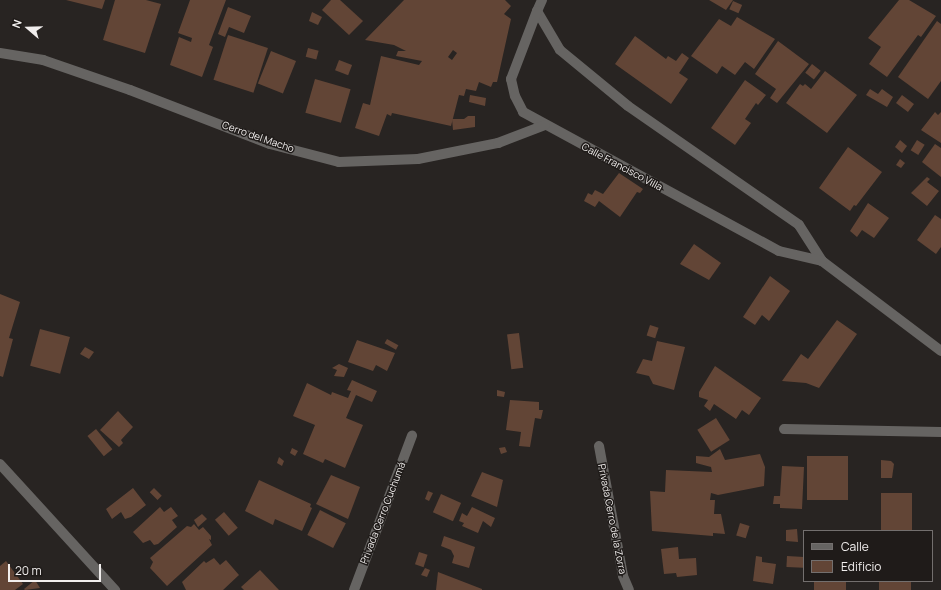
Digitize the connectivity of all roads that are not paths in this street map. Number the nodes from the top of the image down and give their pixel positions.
1 (542, 0) edge
2 (537, 11) junction
3 (0, 53) edge
4 (544, 125) junction
5 (822, 261) junction
6 (941, 351) edge
7 (784, 429) dead end
8 (941, 432) edge
9 (412, 436) dead end
10 (599, 446) dead end
11 (0, 464) edge
12 (115, 590) edge
13 (354, 590) edge
14 (629, 590) edge

1 - 2 street, Calle Francisco Villa
2 - 4 street, Calle Francisco Villa
2 - 5 street, Calle Francisco Villa
3 - 4 street, Cerro del Macho
4 - 5 street, Calle Francisco Villa
5 - 6 street, Calle Francisco Villa
7 - 8 street
9 - 13 street, Privada Cerro Cuchumá
10 - 14 street, Privada Cerro de la Zorra
11 - 12 street

